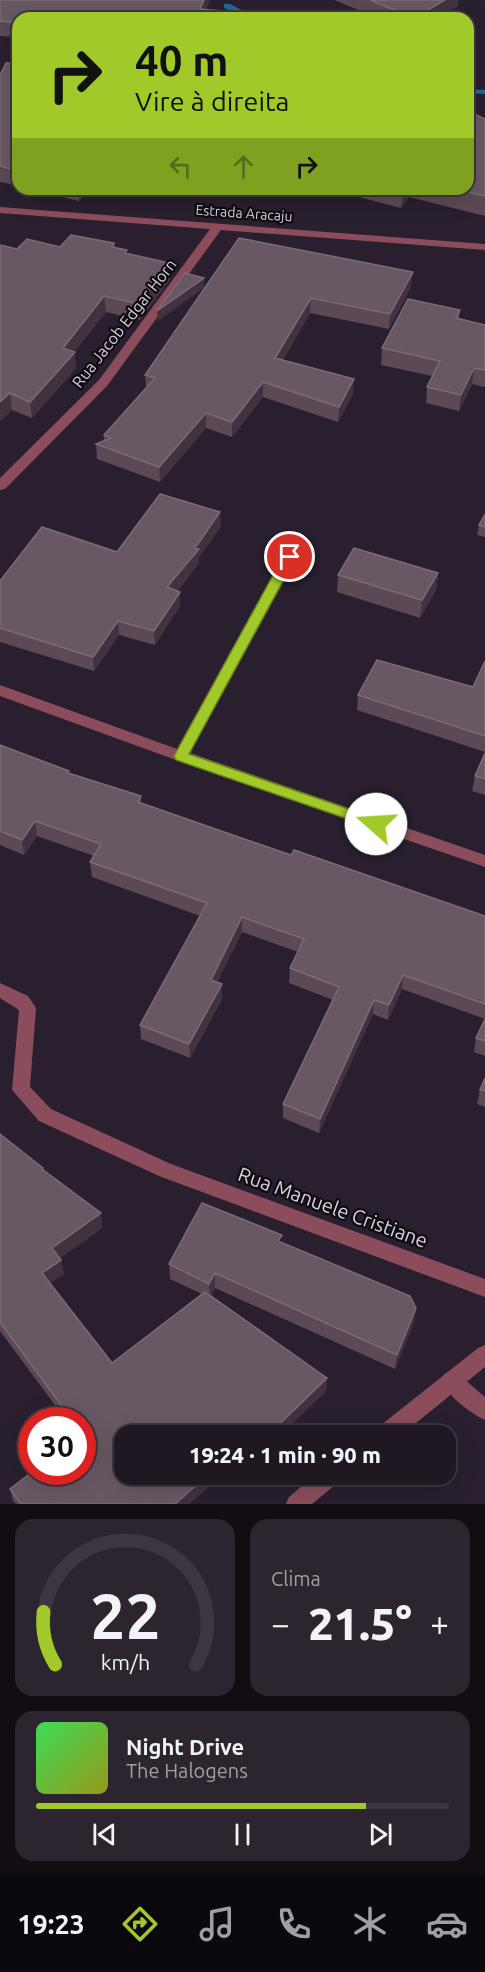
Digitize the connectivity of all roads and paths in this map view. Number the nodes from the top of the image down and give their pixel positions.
1 (0, 210) edge
2 (218, 226) junction
3 (485, 247) edge
4 (0, 486) edge
5 (290, 557) dead end
6 (0, 690) edge
7 (181, 756) junction
8 (485, 861) edge
9 (0, 990) edge
10 (485, 1288) edge
11 (485, 1355) edge
12 (451, 1382) junction
13 (485, 1410) edge
14 (397, 1425) edge
15 (319, 1485) edge
16 (296, 1504) edge

1 - 2 street, Estrada Aracaju
2 - 3 street, Estrada Aracaju
2 - 4 street, Rua Jacob Edgar Horn
5 - 7 street
6 - 7 street
7 - 8 street
9 - 10 street, Rua Manuele Cristiane
11 - 12 street
12 - 13 street
12 - 14 street
15 - 16 street

